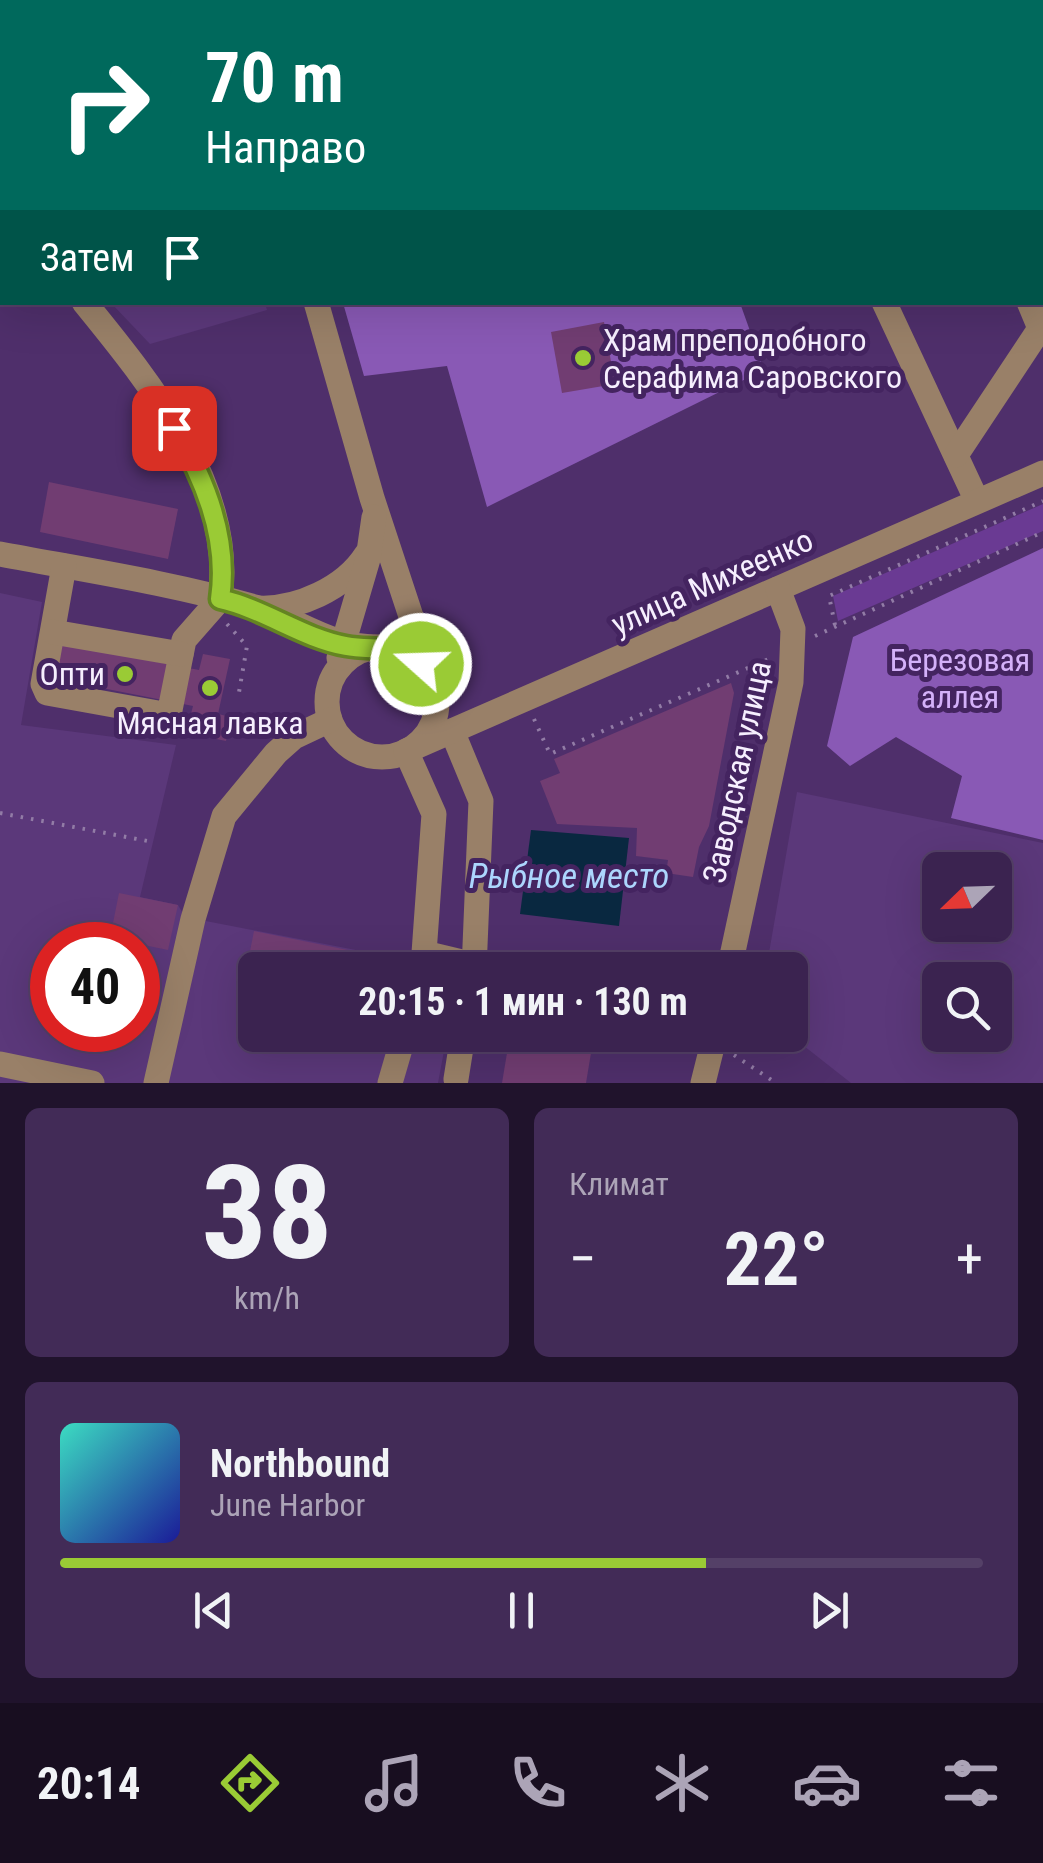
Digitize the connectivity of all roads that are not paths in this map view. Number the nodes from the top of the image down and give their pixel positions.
1 (86, 305) edge
2 (317, 305) edge
3 (885, 305) edge
4 (1037, 317) edge
5 (956, 455) junction
6 (1043, 473) edge
7 (372, 498) junction
8 (977, 501) junction
9 (371, 546) junction
10 (0, 554) edge
11 (64, 566) junction
12 (778, 589) junction
13 (214, 607) junction
14 (252, 607) junction
15 (52, 632) junction
16 (343, 645) junction
17 (377, 647) junction
18 (181, 654) junction
19 (334, 676) junction
20 (433, 682) junction
21 (503, 709) junction
22 (328, 713) junction
23 (452, 731) junction
24 (406, 751) junction
25 (424, 952) edge
26 (481, 952) edge
27 (733, 952) edge
28 (399, 1052) edge
29 (461, 1052) edge
30 (711, 1052) edge
31 (0, 1064) edge
32 (456, 1078) dead end
33 (92, 1083) edge
34 (156, 1083) edge
35 (390, 1083) edge
36 (704, 1083) edge

1 - 13 street
2 - 7 street
3 - 5 street
4 - 5 street
5 - 8 street
6 - 8 street, улица Михеенко
7 - 9 street
7 - 20 street
8 - 12 street, улица Михеенко
9 - 14 street
9 - 16 street
10 - 11 street
11 - 13 street
11 - 15 street
12 - 21 street, улица Михеенко
12 - 27 street, Заводская улица
13 - 14 street
13 - 18 street
14 - 16 street
14 - 22 street
15 - 18 street
15 - 18 street
16 - 17 street
16 - 19 street
17 - 19 street
17 - 20 street
19 - 22 street
20 - 21 street
20 - 24 street
21 - 23 street, улица Михеенко
22 - 24 street
22 - 34 street
23 - 24 street, улица Михеенко
23 - 26 street
24 - 25 street
28 - 35 street
29 - 32 street
30 - 36 street
31 - 33 street

